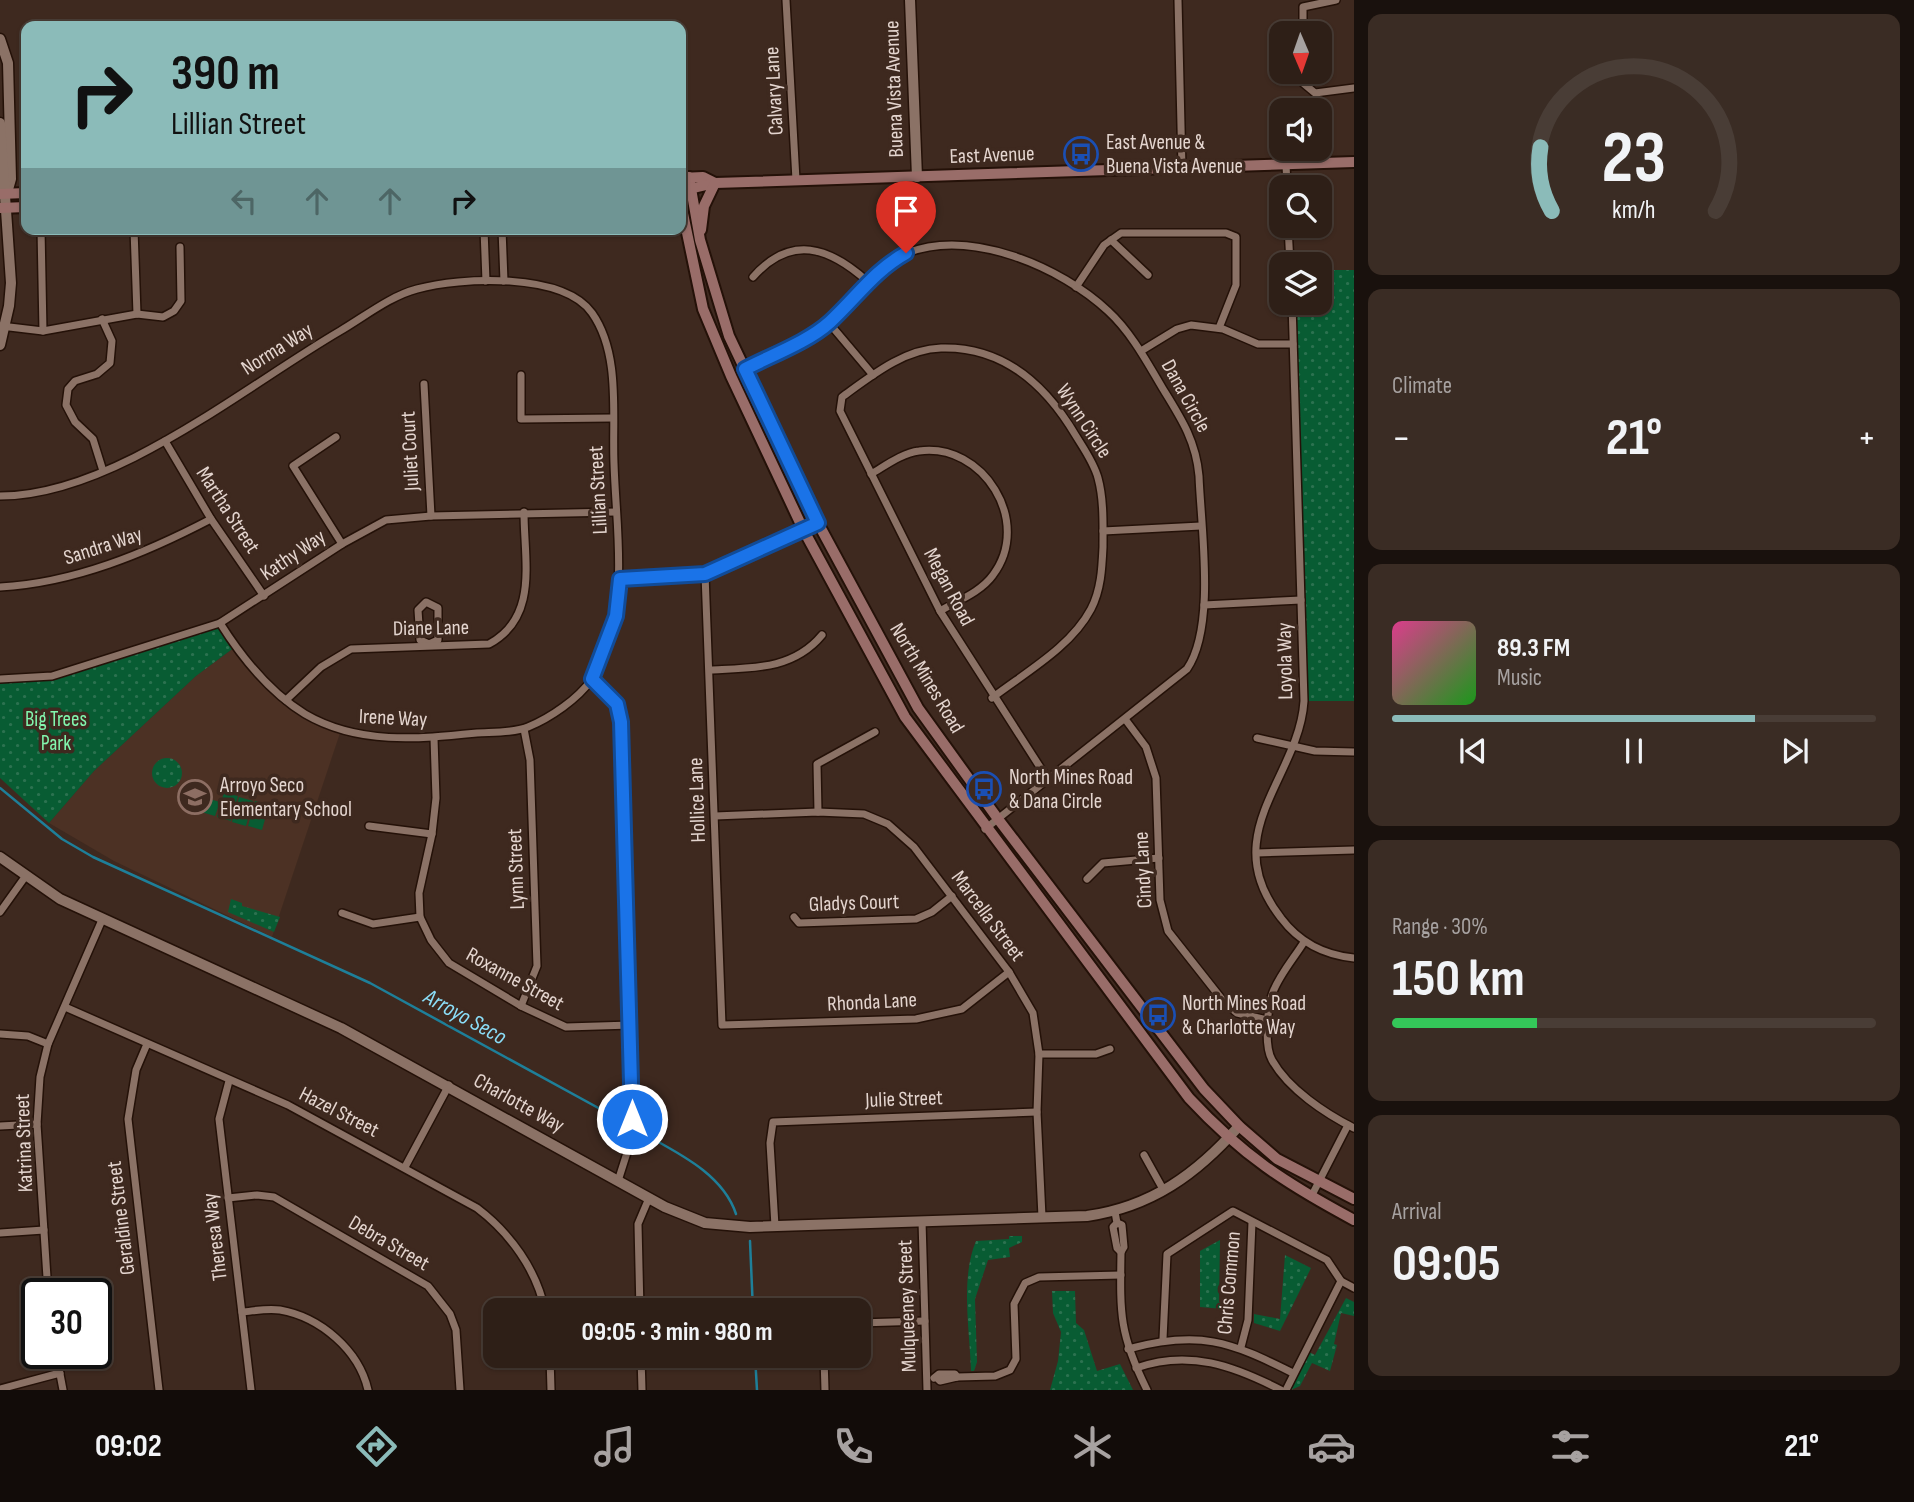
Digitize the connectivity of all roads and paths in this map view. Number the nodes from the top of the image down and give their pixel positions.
1 (786, 0) edge
2 (910, 0) edge
3 (1178, 0) edge
4 (1336, 0) edge
5 (1303, 21) edge
6 (0, 39) edge
7 (1304, 84) edge
8 (1354, 88) edge
9 (0, 124) edge
10 (1354, 162) edge
11 (1286, 164) junction
12 (1182, 168) junction
13 (1286, 175) edge
14 (686, 177) edge
15 (917, 177) junction
16 (796, 180) junction
17 (715, 183) junction
18 (686, 190) edge
19 (21, 192) edge
20 (686, 193) edge
21 (3, 194) edge
22 (4, 207) edge
23 (686, 228) edge
24 (41, 235) edge
25 (134, 235) edge
26 (484, 235) edge
27 (502, 235) edge
28 (700, 240) junction
29 (1111, 240) junction
30 (180, 247) dead end
31 (1148, 275) dead end
32 (753, 277) dead end
33 (486, 281) junction
34 (505, 281) junction
35 (867, 281) junction
36 (1076, 287) junction
37 (581, 302) joint
38 (702, 304) junction
39 (137, 314) junction
40 (1292, 315) edge
41 (102, 319) junction
42 (829, 323) junction
43 (2, 326) edge
44 (1219, 328) junction
45 (43, 331) junction
46 (1293, 344) junction
47 (0, 345) edge
48 (1140, 351) junction
49 (745, 369) junction
50 (521, 375) dead end
51 (873, 375) junction
52 (424, 384) dead end
53 (839, 403) joint
54 (612, 418) junction
55 (336, 437) dead end
56 (165, 442) junction
57 (103, 471) junction
58 (871, 474) junction
59 (0, 496) edge
60 (524, 512) junction
61 (615, 512) junction
62 (430, 516) junction
63 (211, 519) junction
64 (818, 523) junction
65 (1200, 526) junction
66 (803, 529) junction
67 (1103, 531) junction
68 (342, 544) junction
69 (705, 574) junction
70 (620, 579) junction
71 (0, 587) edge
72 (264, 596) junction
73 (1301, 600) junction
74 (1204, 605) junction
75 (940, 611) junction
76 (220, 623) junction
77 (822, 635) dead end
78 (429, 644) junction
79 (710, 670) junction
80 (0, 679) edge
81 (592, 679) junction
82 (992, 698) junction
83 (286, 700) junction
84 (1125, 719) junction
85 (524, 729) junction
86 (875, 732) dead end
87 (434, 738) junction
88 (1256, 738) dead end
89 (1292, 746) junction
90 (1354, 752) edge
91 (1046, 778) junction
92 (818, 812) junction
93 (715, 816) junction
94 (998, 819) junction
95 (369, 826) dead end
96 (985, 829) junction
97 (432, 834) junction
98 (1354, 850) edge
99 (1257, 853) junction
100 (0, 857) edge
101 (1159, 858) junction
102 (25, 877) junction
103 (1087, 879) dead end
104 (952, 896) junction
105 (0, 912) edge
106 (342, 913) dead end
107 (420, 917) junction
108 (794, 917) dead end
109 (102, 920) junction
110 (1304, 942) junction
111 (1354, 958) edge
112 (1009, 972) junction
113 (521, 1006) junction
114 (65, 1007) junction
115 (1267, 1020) junction
116 (722, 1024) joint
117 (631, 1025) junction
118 (0, 1034) edge
119 (48, 1044) junction
120 (147, 1044) junction
121 (1110, 1049) dead end
122 (1039, 1054) junction
123 (229, 1081) junction
124 (449, 1085) junction
125 (1037, 1112) junction
126 (37, 1124) junction
127 (0, 1126) edge
128 (1239, 1126) junction
129 (1351, 1126) edge
130 (1227, 1139) junction
131 (1144, 1155) dead end
132 (405, 1167) junction
133 (1320, 1180) junction
134 (618, 1181) junction
135 (1164, 1191) junction
136 (1311, 1197) junction
137 (228, 1198) junction
138 (649, 1198) junction
139 (1354, 1199) edge
140 (1042, 1217) junction
141 (1116, 1217) junction
142 (1354, 1220) edge
143 (922, 1221) junction
144 (1252, 1222) junction
145 (775, 1226) junction
146 (44, 1230) junction
147 (0, 1233) edge
148 (1121, 1275) junction
149 (47, 1278) edge
150 (1342, 1282) junction
151 (1354, 1288) edge
152 (540, 1298) edge
153 (639, 1298) edge
154 (242, 1312) junction
155 (925, 1321) junction
156 (871, 1323) edge
157 (1163, 1339) junction
158 (1241, 1347) junction
159 (1128, 1349) junction
160 (550, 1368) edge
161 (641, 1368) edge
162 (824, 1368) edge
163 (1136, 1368) junction
164 (59, 1369) edge
165 (60, 1373) junction
166 (1293, 1373) junction
167 (927, 1378) junction
168 (0, 1389) edge
169 (63, 1390) edge
170 (159, 1390) edge
171 (251, 1390) edge
172 (368, 1390) edge
173 (460, 1390) edge
174 (551, 1390) edge
175 (642, 1390) edge
176 (825, 1390) edge
177 (927, 1390) edge
178 (1147, 1390) edge
179 (1283, 1390) edge

1 - 16 street, Calvary Lane
2 - 15 street, Buena Vista Avenue
3 - 12 street
4 - 5 street
6 - 21 street
7 - 8 street
9 - 21 street
10 - 11 main road, East Avenue
11 - 12 main road, East Avenue
11 - 13 street
12 - 15 main road, East Avenue
14 - 17 main road, East Avenue
15 - 16 main road, East Avenue
16 - 17 main road, East Avenue
17 - 18 main road, East Avenue
17 - 28 main road
19 - 21 main road
20 - 28 main road, North Mines Road
21 - 22 street
22 - 43 street
23 - 38 main road, North Mines Road
24 - 45 street
25 - 39 street
26 - 33 street
27 - 34 street
28 - 49 main road, North Mines Road
29 - 31 street
29 - 36 street
29 - 44 street
30 - 39 street
32 - 35 street
33 - 34 street, Norma Way
33 - 56 street, Norma Way
34 - 37 street, Norma Way
35 - 36 street, Dana Circle
35 - 42 street, Dana Circle
36 - 48 street, Dana Circle
37 - 54 street, Lillian Street
38 - 49 main road
38 - 66 main road, North Mines Road
39 - 41 street
40 - 46 street, Loyola Way
41 - 45 street
41 - 57 street
42 - 49 street, Dana Circle
42 - 51 street
43 - 45 street
43 - 47 street
44 - 46 street
44 - 48 street
46 - 73 street, Loyola Way
48 - 65 street, Dana Circle
49 - 64 main road, North Mines Road
50 - 54 street
51 - 53 street, Wynn Circle
51 - 67 street, Wynn Circle
52 - 62 street, Juliet Court
53 - 58 street, Megan Road
54 - 61 street, Lillian Street
55 - 68 street
56 - 57 street, Norma Way
56 - 63 street, Martha Street
57 - 59 street, Norma Way
58 - 75 street, Megan Road
58 - 75 street
60 - 61 street, Kathy Way
60 - 62 street, Kathy Way
60 - 78 street, Diane Lane
61 - 70 street, Lillian Street
62 - 68 street, Kathy Way
63 - 71 street, Sandra Way
63 - 72 street, Martha Street
64 - 66 street
64 - 94 main road, North Mines Road
65 - 67 street
65 - 74 street, Dana Circle
66 - 69 street
66 - 96 main road, North Mines Road
67 - 82 street, Wynn Circle
68 - 72 street, Kathy Way
69 - 70 street
69 - 79 street, Hollice Lane
70 - 81 street, Lillian Street
72 - 76 street, Kathy Way
73 - 74 street
73 - 89 street, Loyola Way
74 - 84 street, Dana Circle
75 - 82 street, Megan Road
76 - 80 street, Kathy Way
76 - 83 street, Irene Way
77 - 79 street
78 - 78 street
78 - 83 street, Diane Lane
79 - 93 street, Hollice Lane
81 - 85 street, Irene Way
81 - 117 street
82 - 91 street, Megan Road
83 - 87 street, Irene Way
84 - 91 street, Dana Circle
84 - 101 street, Cindy Lane
85 - 87 street, Irene Way
85 - 113 street, Lynn Street
86 - 92 street
87 - 97 street
88 - 89 street
89 - 90 street
89 - 99 street, Loyola Way
91 - 94 street, Dana Circle
92 - 93 street, Marcella Street
92 - 104 street, Marcella Street
93 - 116 street, Hollice Lane
94 - 96 street, Dana Circle
94 - 128 main road, North Mines Road
95 - 97 street
96 - 130 main road, North Mines Road
97 - 107 street
98 - 99 street
99 - 110 street, Loyola Way
100 - 102 street, Charlotte Way
101 - 103 street
101 - 115 street, Cindy Lane
102 - 105 street
102 - 109 street, Charlotte Way
104 - 108 street, Gladys Court
104 - 112 street, Marcella Street
106 - 107 street
107 - 113 street, Roxanne Street
109 - 114 street, Katrina Street
109 - 124 street, Charlotte Way
110 - 111 street, Loyola Way
110 - 115 street
112 - 116 street, Rhonda Lane
112 - 122 street, Marcella Street
113 - 117 street, Roxanne Street
114 - 119 street, Katrina Street
114 - 120 street, Hazel Street
115 - 129 street
117 - 134 street
118 - 119 street
119 - 126 street, Katrina Street
120 - 123 street, Hazel Street
120 - 170 street, Geraldine Street
121 - 122 street
122 - 125 street, Marcella Street
123 - 132 street, Hazel Street
123 - 137 street, Theresa Way
124 - 132 street
124 - 134 street, Charlotte Way
125 - 140 street, Marcella Street
125 - 145 street, Julie Street
126 - 127 street
126 - 146 street, Katrina Street
128 - 130 street, Charlotte Way
128 - 133 main road, North Mines Road
129 - 133 street
130 - 135 street, Charlotte Way
130 - 136 main road, North Mines Road
131 - 135 street
132 - 152 street, Hazel Street
133 - 136 street
133 - 139 main road, North Mines Road
134 - 138 street, Charlotte Way
135 - 141 street, Charlotte Way
136 - 142 main road, North Mines Road
137 - 154 street, Theresa Way
137 - 173 street, Debra Street
138 - 145 street, Charlotte Way
138 - 153 street
140 - 141 street, Charlotte Way
140 - 143 street, Charlotte Way
141 - 148 street
143 - 145 street, Charlotte Way
143 - 155 street, Mulqueeney Street
144 - 150 street
144 - 157 street
144 - 158 street, Chris Common
146 - 147 street
146 - 149 street, Katrina Street
148 - 159 street
148 - 167 street
150 - 151 street
150 - 166 street
154 - 171 street, Theresa Way
154 - 172 street
155 - 156 street
155 - 167 street, Mulqueeney Street
157 - 158 street
157 - 159 street
158 - 166 street
159 - 163 street
160 - 174 street
161 - 175 street
162 - 176 street
163 - 178 street
163 - 179 street
164 - 165 street
165 - 168 street
165 - 169 street
166 - 179 street
167 - 177 street, Mulqueeney Street

